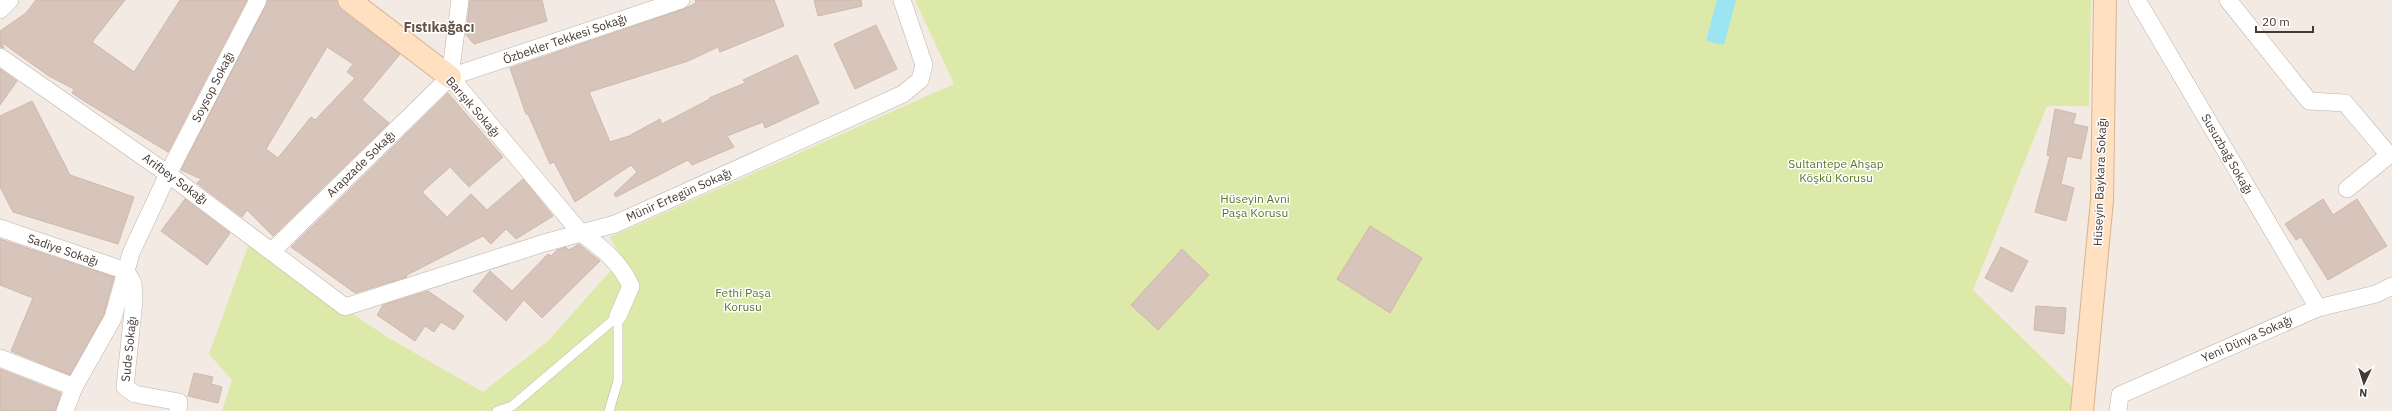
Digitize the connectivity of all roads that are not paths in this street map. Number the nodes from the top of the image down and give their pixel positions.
1 (10, 0) edge
2 (258, 0) edge
3 (349, 0) edge
4 (460, 0) edge
5 (681, 0) edge
6 (902, 0) edge
7 (2105, 0) edge
8 (2137, 0) edge
9 (2228, 0) edge
10 (0, 10) edge
11 (0, 57) edge
12 (450, 78) junction
13 (168, 174) junction
14 (2347, 189) dead end
15 (0, 228) edge
16 (580, 232) junction
17 (272, 251) junction
18 (126, 271) junction
19 (2392, 286) edge
20 (345, 307) joint
21 (2318, 308) junction
22 (618, 316) junction
23 (0, 358) edge
24 (2088, 363) junction
25 (74, 387) junction
26 (65, 411) edge
27 (178, 411) edge
28 (497, 411) edge
29 (609, 411) edge
30 (2082, 411) edge
31 (2095, 411) edge
32 (2118, 411) edge

1 - 10 street
2 - 13 street, Soysop Sokağı
3 - 12 street, Barışık Sokağı
4 - 12 street
5 - 12 street, Özbekler Tekkesi Sokağı
6 - 16 street, Münir Ertegün Sokağı
7 - 24 street, Hüseyin Baykara Sokağı
8 - 21 street, Susuzbağ Sokağı
9 - 14 street
11 - 13 street, Arifbey Sokağı
12 - 16 street, Barışık Sokağı
12 - 17 street, Arapzade Sokağı
13 - 17 street, Arifbey Sokağı
13 - 18 street, Soysop Sokağı
15 - 18 street, Sadiye Sokağı
16 - 20 street, Münir Ertegün Sokağı
16 - 22 street, Barışık Sokağı
17 - 20 street, Arifbey Sokağı
18 - 25 street, Soysop Sokağı
18 - 27 street, Sude Sokağı
19 - 21 street, Yeni Dünya Sokağı
21 - 32 street, Yeni Dünya Sokağı
22 - 28 lane
22 - 29 lane
23 - 25 street
24 - 30 street, Hüseyin Baykara Sokağı
24 - 31 street, Hüseyin Baykara Sokağı
25 - 26 street, Soysop Sokağı

